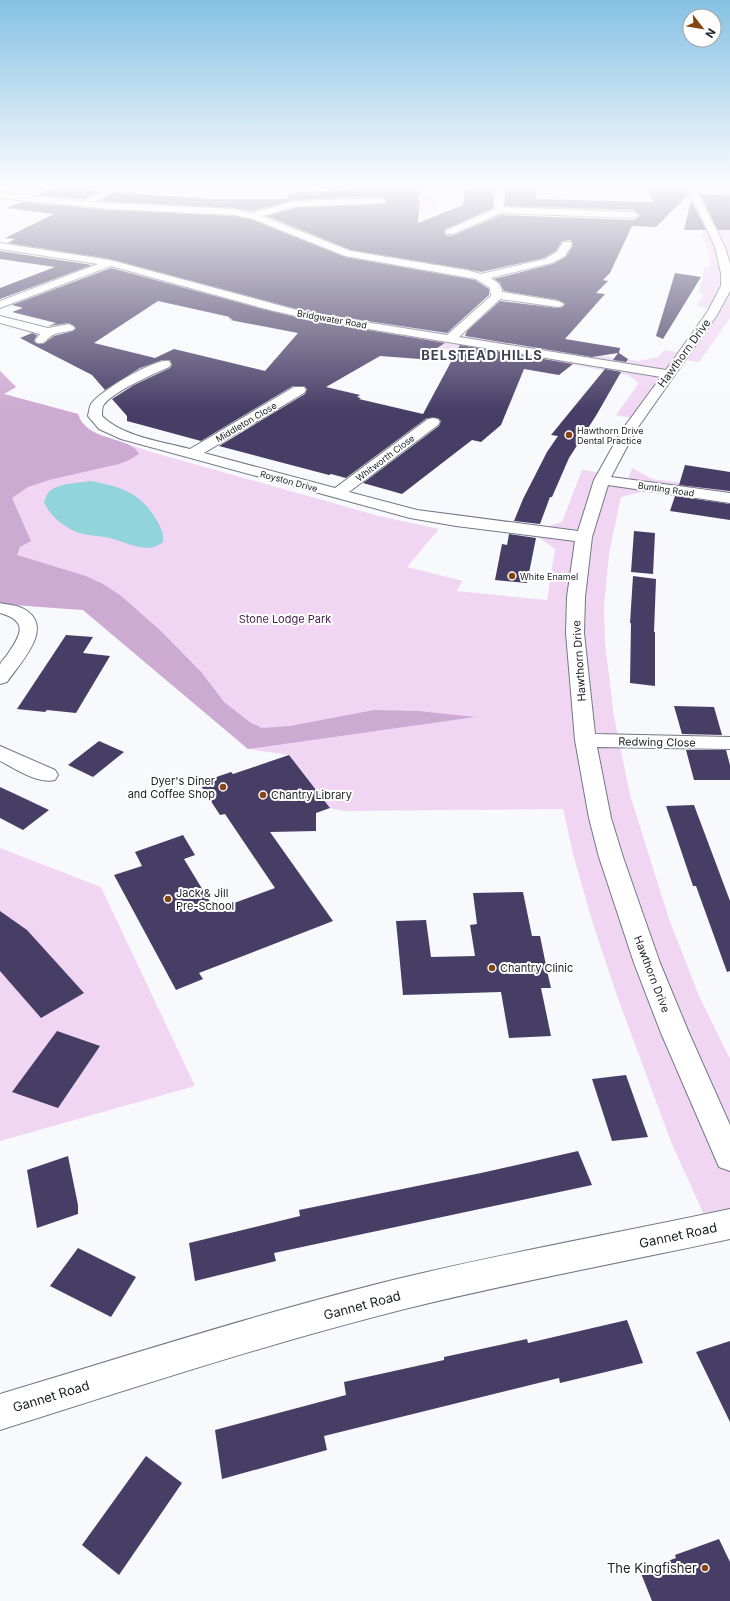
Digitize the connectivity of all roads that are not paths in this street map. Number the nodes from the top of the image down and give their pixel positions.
1 (102, 262) edge
2 (396, 262) edge
3 (545, 262) edge
4 (728, 262) edge
5 (110, 263) junction
6 (480, 277) junction
7 (729, 281) edge
8 (497, 295) junction
9 (558, 304) dead end
10 (0, 305) edge
11 (0, 319) edge
12 (69, 328) dead end
13 (449, 339) junction
14 (165, 364) dead end
15 (668, 374) junction
16 (299, 390) dead end
17 (433, 422) dead end
18 (192, 454) junction
19 (602, 480) junction
20 (337, 494) junction
21 (730, 498) edge
22 (584, 537) junction
23 (0, 608) edge
24 (0, 678) edge
25 (585, 740) junction
26 (730, 743) edge
27 (0, 753) edge
28 (47, 775) dead end
29 (730, 1158) edge
30 (730, 1224) edge
31 (0, 1412) edge

1 - 5 street, Bridgwater Road
2 - 6 street
3 - 6 street
4 - 7 street, Hawthorn Drive
5 - 10 street
5 - 13 street, Bridgwater Road
6 - 8 street
7 - 15 street, Hawthorn Drive
8 - 9 street
8 - 13 street
11 - 12 street
13 - 15 street, Bridgwater Road
14 - 18 street, Royston Drive
15 - 19 street, Hawthorn Drive
16 - 18 street, Middleton Close
17 - 20 street, Whitworth Close
18 - 20 street, Royston Drive
19 - 21 street, Bunting Road
19 - 22 street, Hawthorn Drive
20 - 22 street, Royston Drive
22 - 25 street, Hawthorn Drive
23 - 24 street
25 - 26 street, Redwing Close
25 - 29 street, Hawthorn Drive
27 - 28 street
30 - 31 street, Gannet Road

